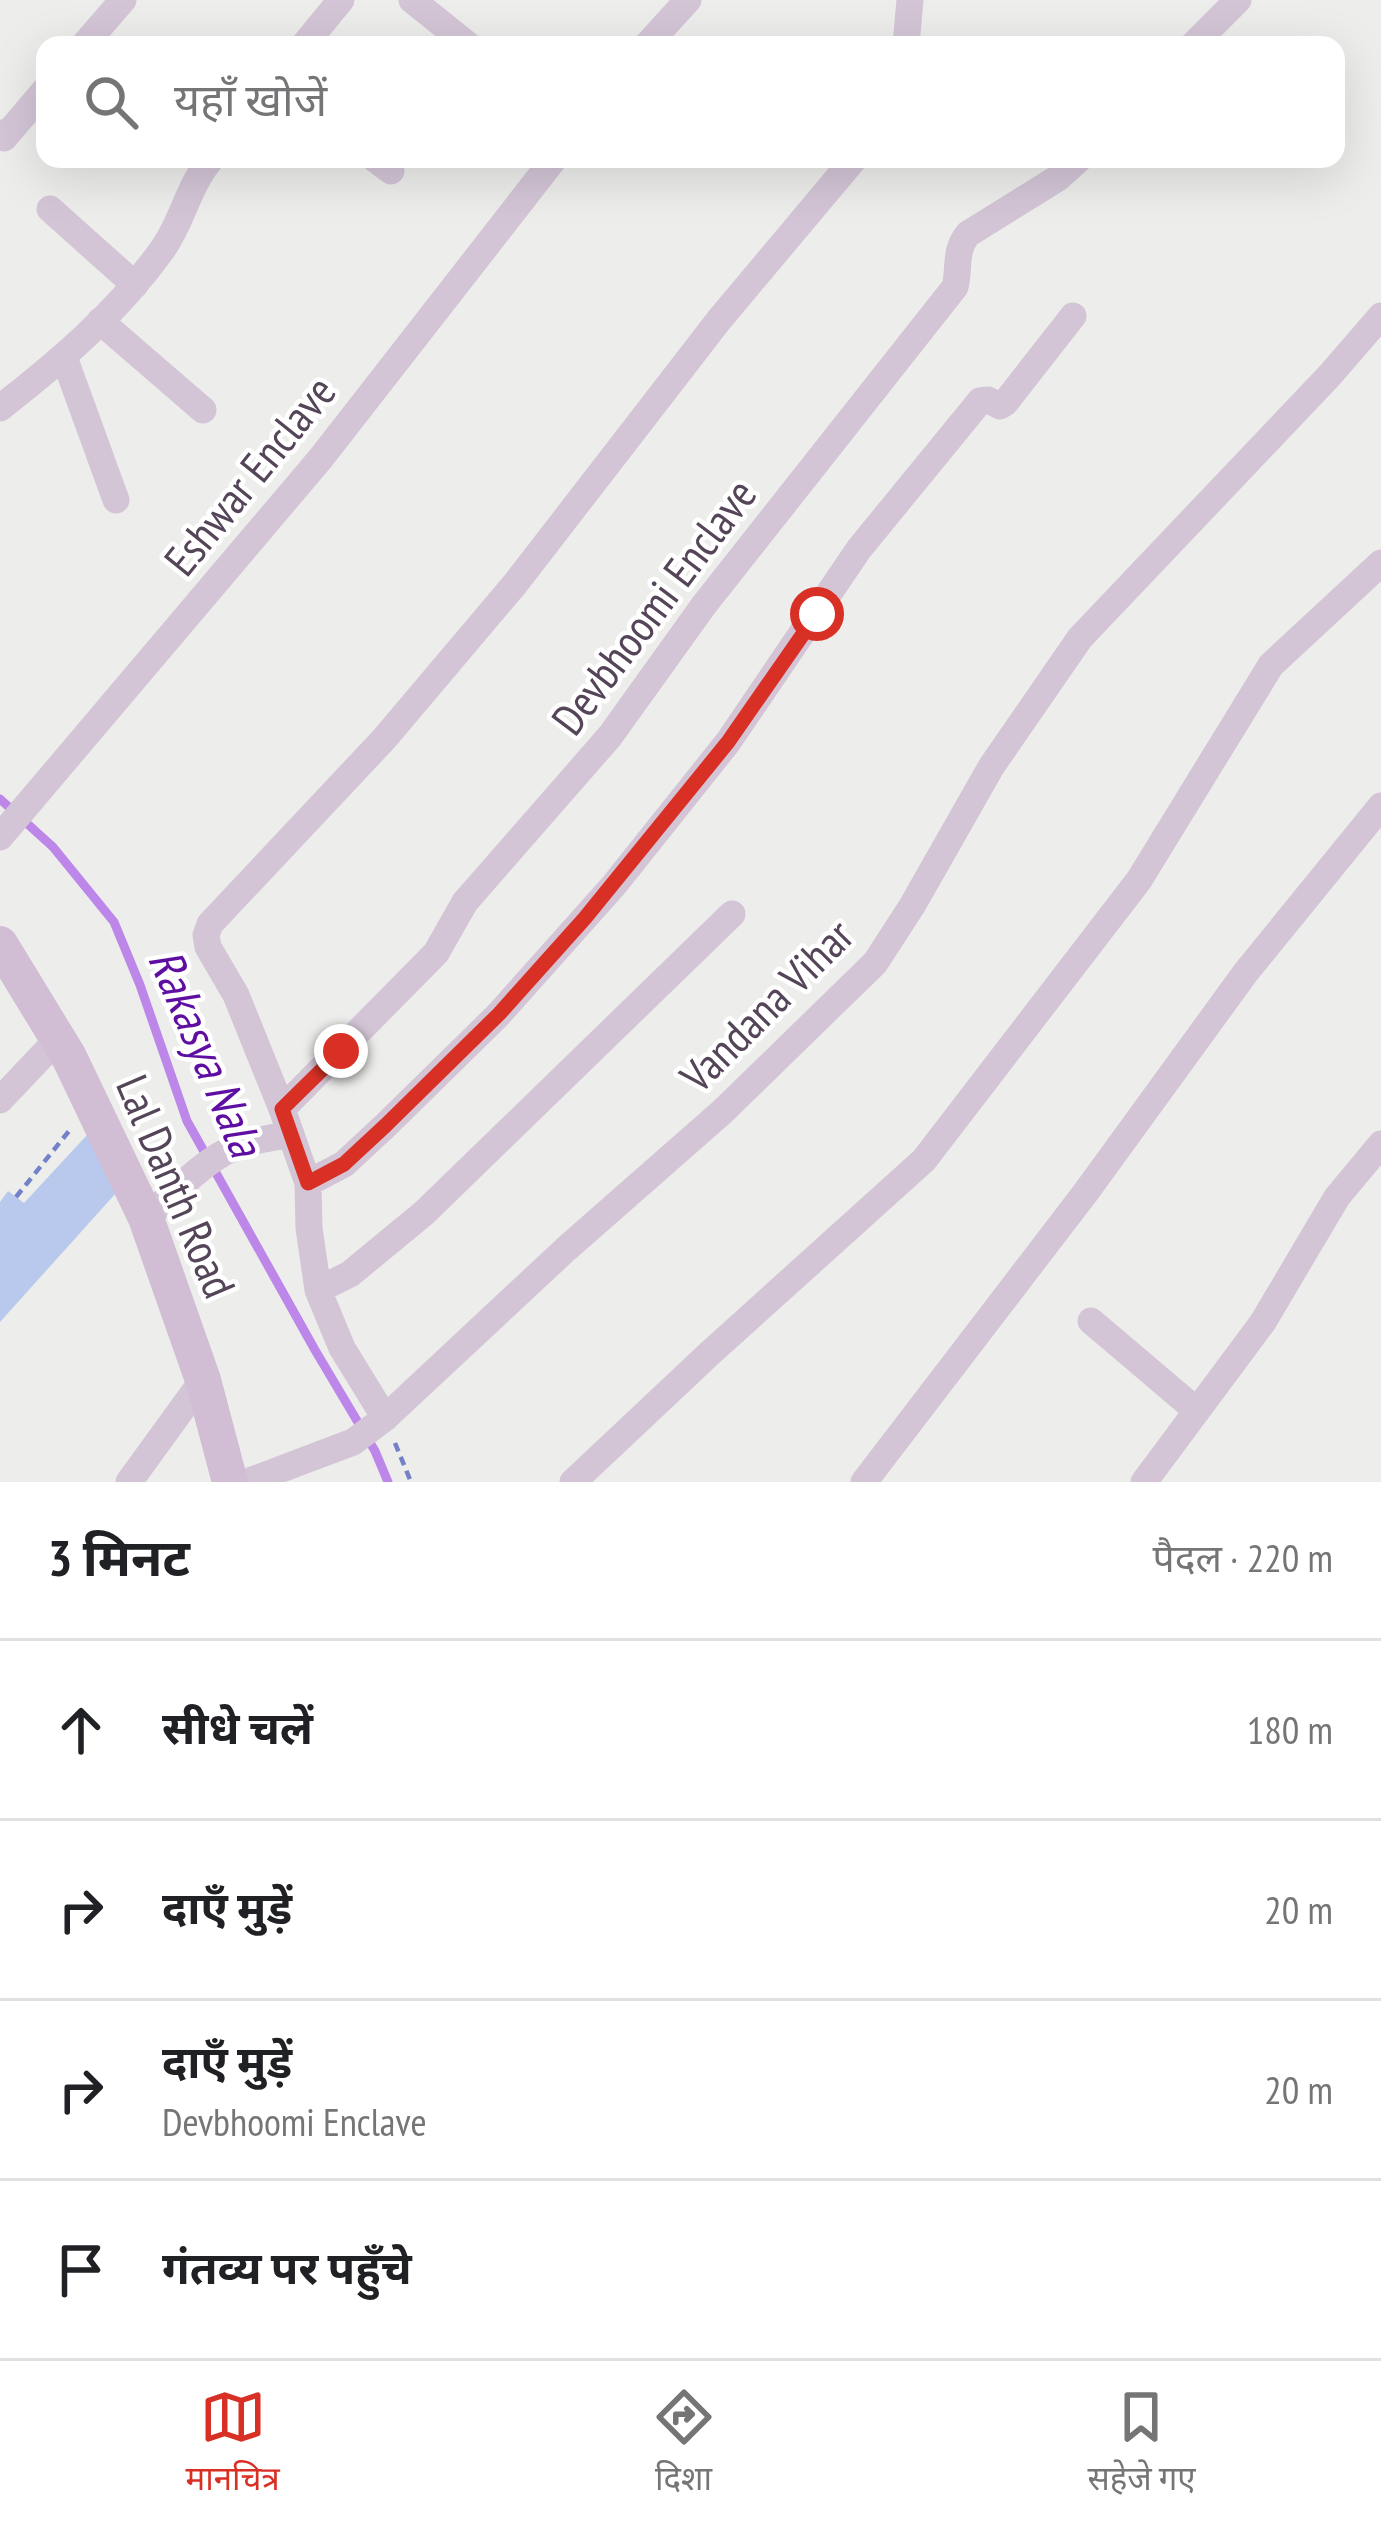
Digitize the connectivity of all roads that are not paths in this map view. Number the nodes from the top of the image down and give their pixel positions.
1 (123, 0) edge
2 (341, 0) edge
3 (412, 0) edge
4 (688, 0) edge
5 (910, 0) edge
6 (1238, 0) edge
7 (92, 36) edge
8 (311, 36) edge
9 (457, 36) edge
10 (655, 36) edge
11 (907, 36) edge
12 (1201, 36) edge
13 (36, 101) edge
14 (0, 134) edge
15 (203, 168) edge
16 (547, 168) edge
17 (846, 168) edge
18 (1069, 168) edge
19 (50, 208) dead end
20 (135, 285) junction
21 (1073, 316) dead end
22 (1381, 316) edge
23 (100, 321) junction
24 (64, 357) junction
25 (0, 408) edge
26 (203, 410) dead end
27 (116, 500) dead end
28 (1381, 563) edge
29 (1381, 806) edge
30 (3, 834) edge
31 (732, 914) dead end
32 (0, 944) edge
33 (58, 1039) junction
34 (0, 1100) edge
35 (287, 1122) junction
36 (1381, 1144) edge
37 (308, 1183) junction
38 (146, 1218) junction
39 (318, 1290) junction
40 (1091, 1322) dead end
41 (203, 1380) junction
42 (1197, 1411) junction
43 (381, 1421) junction
44 (129, 1482) edge
45 (230, 1482) edge
46 (248, 1482) edge
47 (573, 1482) edge
48 (864, 1482) edge
49 (1144, 1482) edge

1 - 7 street
2 - 8 street
3 - 9 street
4 - 10 street
5 - 11 street
6 - 12 street
13 - 14 street
15 - 20 street
16 - 30 street, Eshwar Enclave
17 - 35 street
18 - 35 street, Devbhoomi Enclave
19 - 20 street
20 - 23 street
21 - 37 street
22 - 43 street, Vandana Vihar
23 - 24 street
23 - 26 street
24 - 25 street
24 - 27 street
28 - 47 street
29 - 48 street
31 - 39 street
32 - 33 street, Lal Danth Road
33 - 34 street
33 - 38 street, Lal Danth Road
35 - 37 street
35 - 38 street
36 - 42 street
37 - 39 street
38 - 41 street, Lal Danth Road
39 - 43 street
40 - 42 street
41 - 44 street
41 - 45 street, Lal Danth Road
42 - 49 street
43 - 46 street, Vandana Vihar

